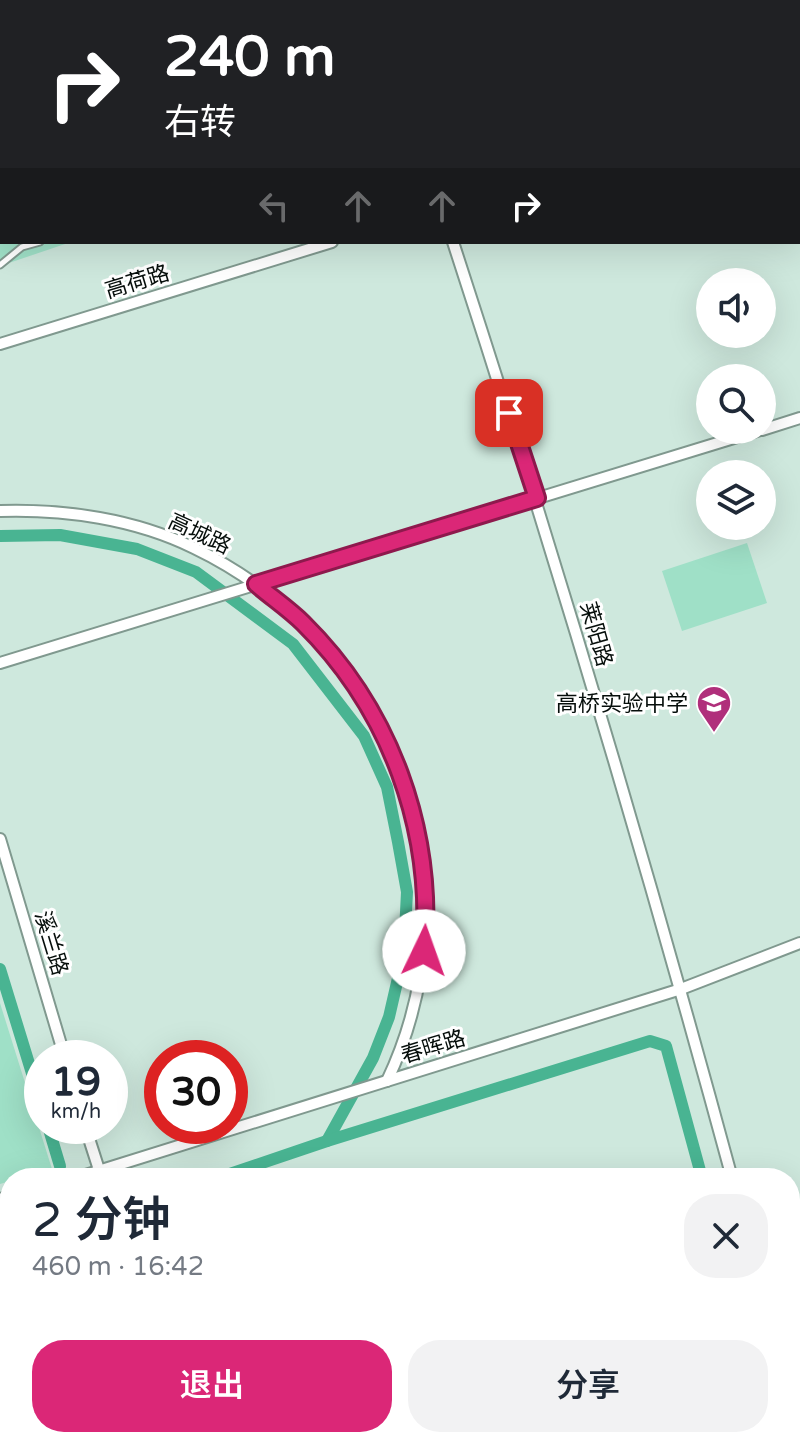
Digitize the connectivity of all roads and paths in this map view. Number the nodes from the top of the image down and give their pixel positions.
1 (33, 244) edge
2 (325, 244) edge
3 (454, 244) edge
4 (0, 265) edge
5 (0, 344) edge
6 (800, 418) edge
7 (776, 425) edge
8 (715, 444) edge
9 (537, 498) junction
10 (0, 511) edge
11 (256, 584) junction
12 (0, 663) edge
13 (0, 839) edge
14 (800, 943) edge
15 (681, 989) junction
16 (60, 1040) edge
17 (387, 1081) junction
18 (91, 1144) edge
19 (98, 1168) edge
20 (121, 1168) edge
21 (729, 1168) edge

1 - 4 lane
2 - 5 street, 高荷路
3 - 9 street, 莱阳路
6 - 7 street
8 - 9 street
9 - 11 street
9 - 15 street, 莱阳路
10 - 11 street, 高城路
11 - 12 street
11 - 17 street, 高城路
13 - 16 street, 溪兰路
14 - 15 street, 春晖路
15 - 17 street, 春晖路
15 - 21 street, 莱阳路
17 - 20 street, 春晖路
18 - 19 street

